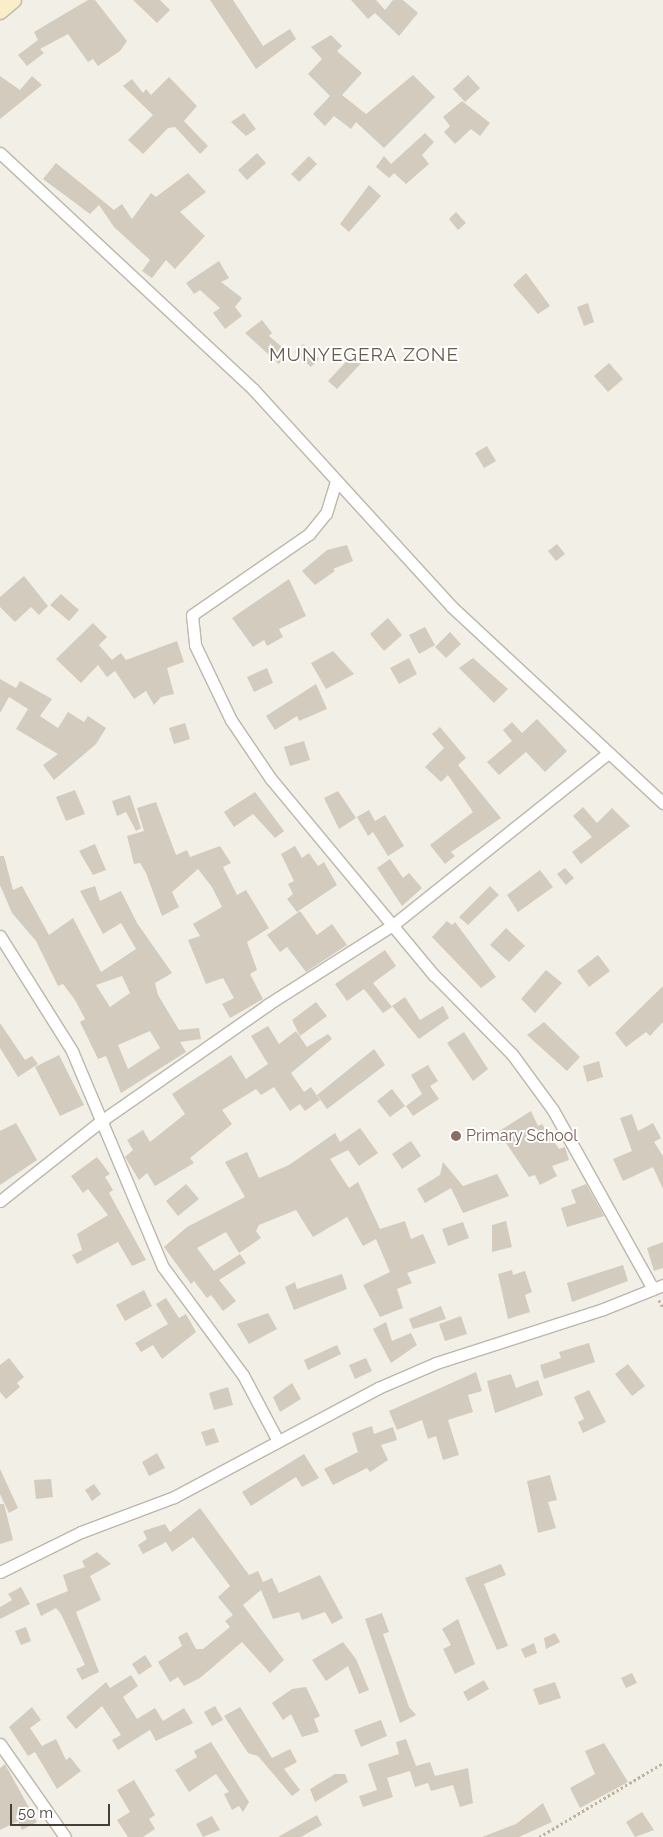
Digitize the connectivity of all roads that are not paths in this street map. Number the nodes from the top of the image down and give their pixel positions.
1 (13, 0) edge
2 (0, 11) edge
3 (0, 153) edge
4 (336, 481) junction
5 (608, 753) junction
6 (663, 803) edge
7 (394, 924) junction
8 (0, 936) edge
9 (101, 1120) junction
10 (0, 1202) edge
11 (658, 1287) edge
12 (278, 1442) junction
13 (0, 1572) edge
14 (0, 1744) edge
15 (65, 1837) edge

1 - 2 main road
3 - 4 street
4 - 5 street
4 - 7 street
5 - 6 street
5 - 7 street
7 - 9 street
7 - 11 street
8 - 9 street
9 - 10 street
9 - 12 street
11 - 12 street
12 - 13 street
14 - 15 street

